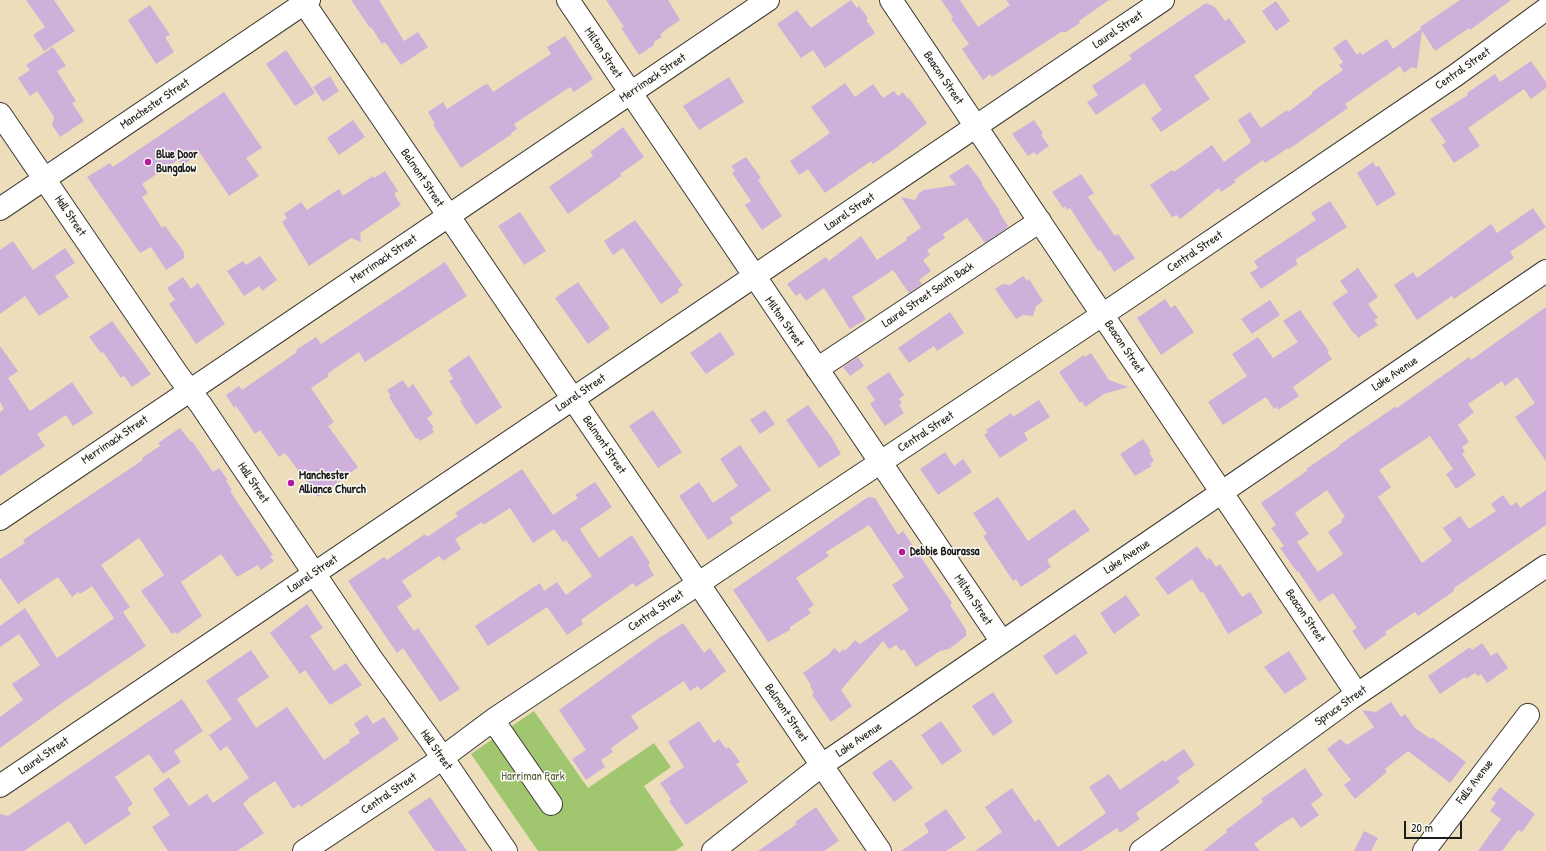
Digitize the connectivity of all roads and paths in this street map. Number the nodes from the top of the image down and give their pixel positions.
1 (568, 0) edge
2 (768, 0) edge
3 (891, 0) edge
4 (1163, 0) edge
5 (305, 1) edge
6 (1546, 9) edge
7 (631, 93) junction
8 (0, 114) edge
9 (976, 127) junction
10 (44, 178) junction
11 (0, 208) edge
12 (448, 216) junction
13 (1040, 221) junction
14 (1546, 271) edge
15 (754, 277) junction
16 (1103, 315) junction
17 (817, 369) junction
18 (189, 390) junction
19 (573, 399) junction
20 (879, 462) junction
21 (1222, 492) junction
22 (0, 519) edge
23 (1546, 566) edge
24 (314, 573) junction
25 (697, 583) junction
26 (1002, 642) junction
27 (1357, 694) junction
28 (1528, 715) dead end
29 (493, 720) junction
30 (442, 757) junction
31 (822, 765) junction
32 (0, 786) edge
33 (551, 804) dead end
34 (304, 851) edge
35 (506, 851) edge
36 (713, 851) edge
37 (880, 851) edge
38 (1141, 851) edge
39 (1424, 851) edge

1 - 7 street, Milton Street
2 - 7 street, Merrimack Street
3 - 9 street, Beacon Street
4 - 9 street, Laurel Street
5 - 10 street, Manchester Street
5 - 12 street, Belmont Street
6 - 16 street, Central Street
7 - 12 street, Merrimack Street
7 - 15 street, Milton Street
8 - 10 street, Hall Street
9 - 13 street, Beacon Street
9 - 15 street, Laurel Street
10 - 11 street, Manchester Street
10 - 18 street, Hall Street
12 - 18 street, Merrimack Street
12 - 19 street, Belmont Street
13 - 16 street, Beacon Street
13 - 17 street, Laurel Street South Back
14 - 21 street, Lake Avenue
15 - 17 street, Milton Street
15 - 19 street, Laurel Street
16 - 20 street, Central Street
16 - 21 street, Beacon Street
17 - 20 street, Milton Street
18 - 22 street, Merrimack Street
18 - 24 street, Hall Street
19 - 24 street, Laurel Street
19 - 25 street, Belmont Street
20 - 25 street, Central Street
20 - 26 street, Milton Street
21 - 26 street, Lake Avenue
21 - 27 street, Beacon Street
23 - 27 street, Spruce Street
24 - 30 street, Hall Street
24 - 32 street, Laurel Street
25 - 29 street, Central Street
25 - 31 street, Belmont Street
26 - 31 street, Lake Avenue
27 - 38 street, Spruce Street
28 - 39 street, Falls Avenue
29 - 30 street, Central Street
29 - 33 street
30 - 34 street, Central Street
30 - 35 street, Hall Street
31 - 36 street, Lake Avenue
31 - 37 street, Belmont Street

